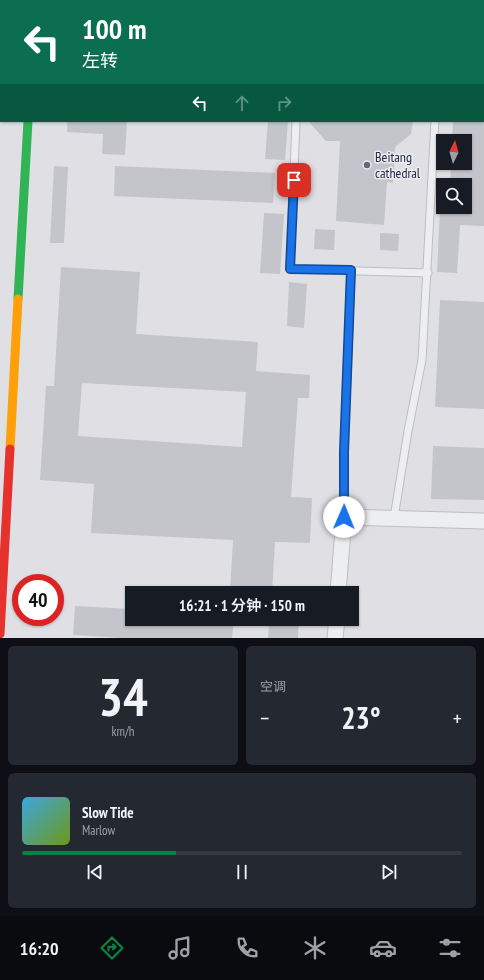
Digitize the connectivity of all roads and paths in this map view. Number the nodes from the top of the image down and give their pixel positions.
1 (28, 122) edge
2 (296, 122) edge
3 (435, 122) edge
4 (351, 270) junction
5 (428, 272) junction
6 (0, 436) edge
7 (0, 441) edge
8 (10, 441) junction
9 (344, 517) junction
10 (394, 518) junction
11 (484, 521) edge
12 (339, 586) edge
13 (336, 626) edge
14 (0, 634) edge
15 (335, 638) edge

1 - 8 street
2 - 4 lane
3 - 5 lane
4 - 5 lane
4 - 9 street
5 - 10 lane
6 - 8 street
7 - 8 street
8 - 14 street
9 - 10 street
9 - 12 street
10 - 11 street
13 - 15 street

